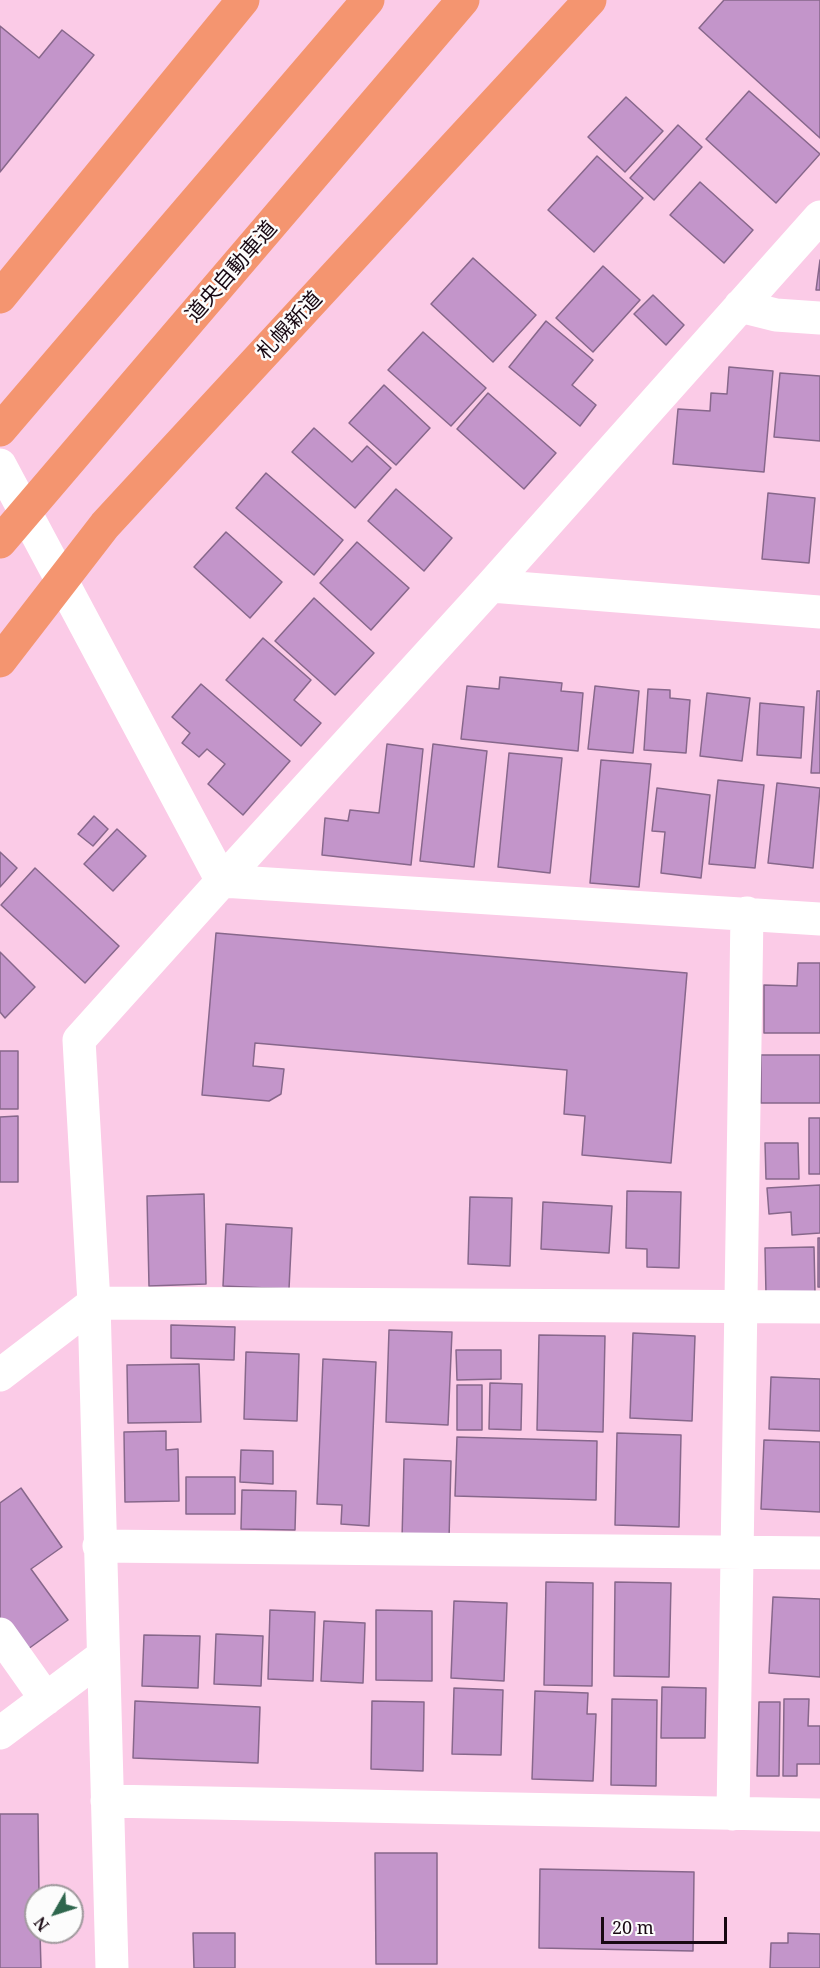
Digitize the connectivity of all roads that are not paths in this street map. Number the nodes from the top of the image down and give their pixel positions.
1 (243, 0) edge
2 (263, 0) edge
3 (368, 0) edge
4 (463, 0) edge
5 (590, 0) edge
6 (198, 56) junction
7 (820, 217) edge
8 (0, 297) edge
9 (740, 306) junction
10 (820, 318) edge
11 (0, 430) edge
12 (0, 465) edge
13 (0, 542) edge
14 (62, 583) junction
15 (491, 586) junction
16 (820, 612) edge
17 (0, 661) edge
18 (222, 881) junction
19 (747, 913) junction
20 (820, 919) edge
21 (94, 1303) junction
22 (741, 1306) junction
23 (820, 1307) edge
24 (0, 1375) edge
25 (99, 1546) junction
26 (737, 1551) junction
27 (820, 1553) edge
28 (0, 1635) edge
29 (104, 1656) junction
30 (46, 1699) junction
31 (0, 1733) edge
32 (107, 1801) junction
33 (733, 1814) junction
34 (820, 1815) edge
35 (112, 1968) edge

1 - 6 highway
2 - 6 highway
3 - 11 highway
4 - 13 highway, 道央自動車道
5 - 14 highway, 札幌新道
6 - 8 highway
7 - 9 street
9 - 10 street
9 - 15 street
12 - 14 street
14 - 17 highway, 札幌新道
14 - 18 street
15 - 16 street
15 - 18 street
18 - 19 street
18 - 21 street
19 - 20 street
19 - 22 street
21 - 22 street
21 - 24 street
21 - 25 street
22 - 23 street
22 - 26 street
25 - 26 street
25 - 29 street
26 - 27 street
26 - 33 street
28 - 30 street
29 - 30 street
29 - 32 street
30 - 31 street
32 - 33 street
32 - 35 street
33 - 34 street

